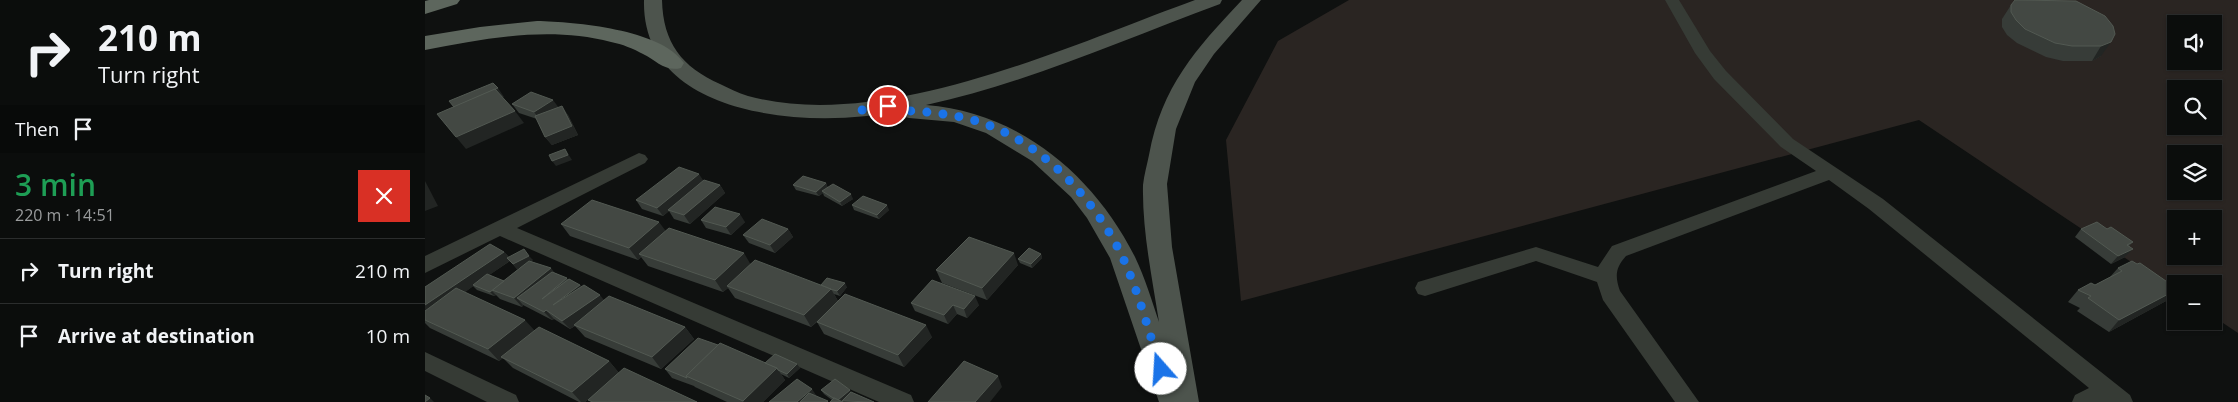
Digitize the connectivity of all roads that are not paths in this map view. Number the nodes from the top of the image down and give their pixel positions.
1 (450, 0) edge
2 (653, 0) edge
3 (1213, 0) edge
4 (1252, 0) edge
5 (1672, 0) edge
6 (425, 8) edge
7 (425, 43) edge
8 (673, 63) junction
9 (859, 110) junction
10 (639, 158) dead end
11 (1830, 173) junction
12 (501, 229) junction
13 (425, 265) edge
14 (1605, 277) junction
15 (1425, 288) dead end
16 (425, 361) edge
17 (2115, 396) edge
18 (508, 402) edge
19 (903, 402) edge
20 (1173, 402) edge
21 (1185, 402) edge
22 (1688, 402) edge
23 (2083, 402) edge

1 - 6 highway
2 - 8 main road
3 - 9 main road
4 - 21 main road
5 - 11 street
7 - 8 highway
8 - 9 main road
9 - 20 main road
10 - 12 street
11 - 14 street
11 - 17 street
12 - 13 street
12 - 19 street
14 - 15 street
14 - 22 street
16 - 18 street
17 - 23 street

